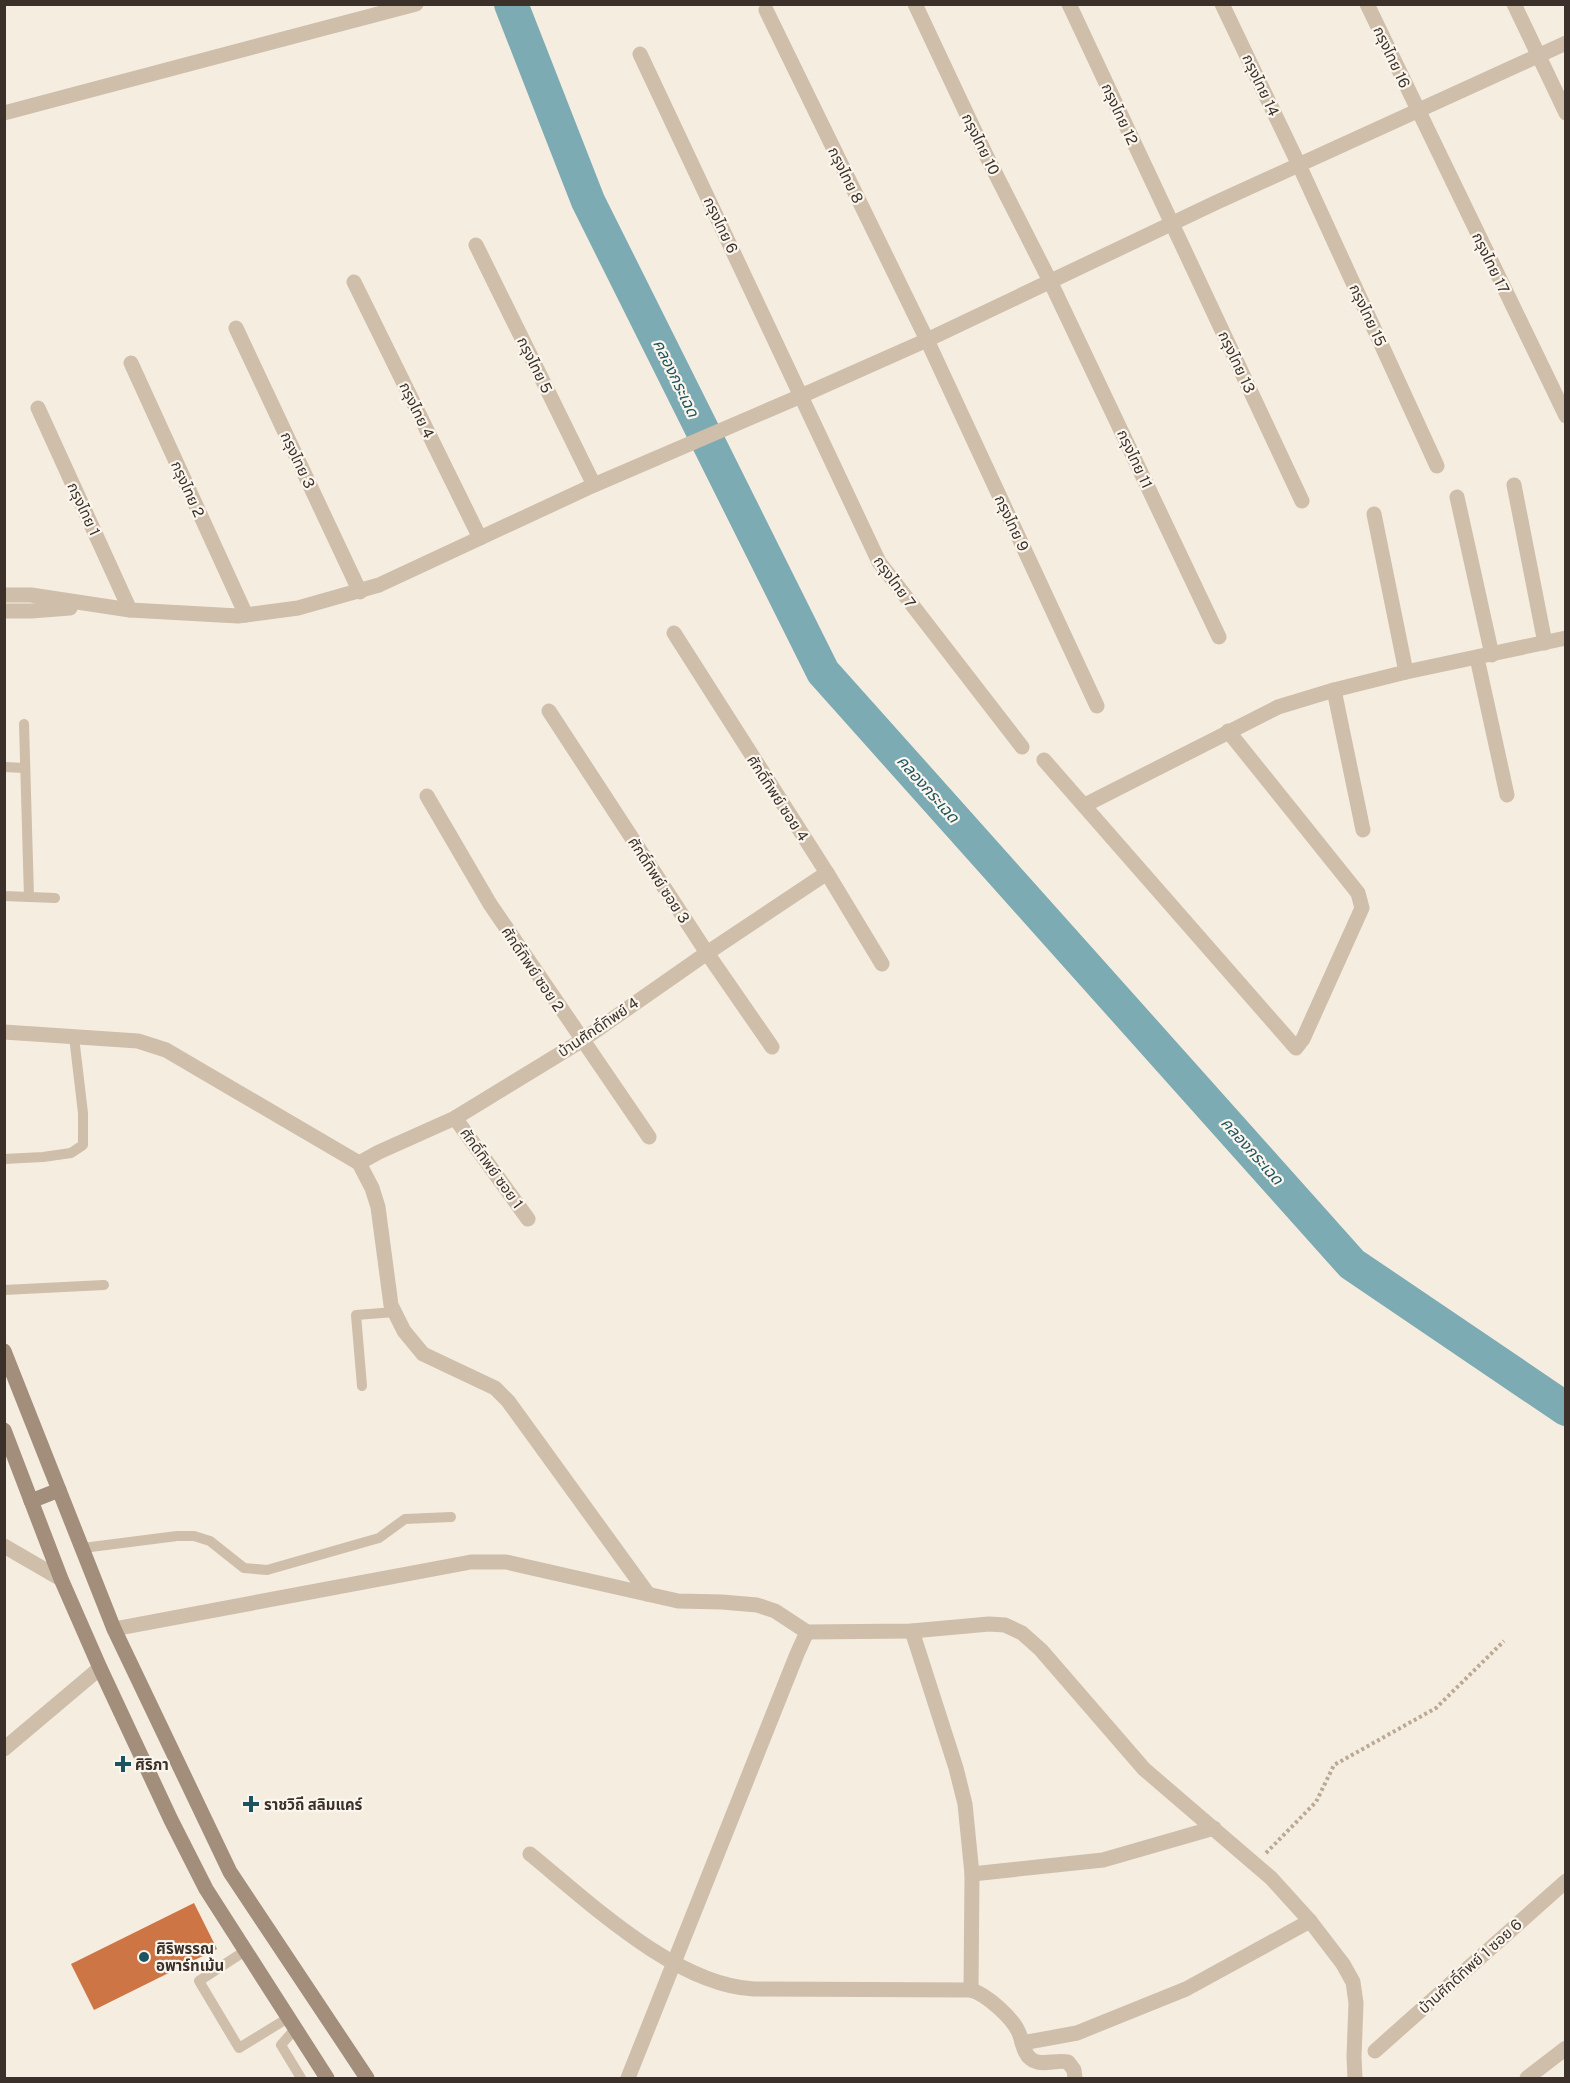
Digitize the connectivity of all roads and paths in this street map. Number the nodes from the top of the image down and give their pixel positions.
1 (416, 4) edge
2 (915, 4) edge
3 (1069, 4) edge
4 (1222, 4) edge
5 (1367, 4) edge
6 (1514, 4) edge
7 (766, 10) dead end
8 (1566, 43) edge
9 (640, 54) dead end
10 (1538, 56) junction
11 (1417, 110) junction
12 (4, 113) edge
13 (1566, 113) edge
14 (1299, 165) junction
15 (1172, 224) junction
16 (476, 245) dead end
17 (354, 282) dead end
18 (1050, 282) junction
19 (236, 328) dead end
20 (927, 340) junction
21 (131, 363) dead end
22 (801, 396) junction
23 (38, 408) dead end
24 (1566, 416) edge
25 (1437, 466) dead end
26 (1514, 485) dead end
27 (594, 486) junction
28 (1457, 497) dead end
29 (1302, 501) dead end
30 (1374, 514) dead end
31 (480, 538) junction
32 (360, 592) junction
33 (4, 595) edge
34 (91, 606) junction
35 (130, 610) junction
36 (4, 611) edge
37 (246, 615) junction
38 (674, 633) dead end
39 (1220, 637) dead end
40 (1566, 638) edge
41 (1545, 643) junction
42 (1492, 655) junction
43 (1477, 658) junction
44 (1406, 672) junction
45 (1334, 690) junction
46 (1097, 706) dead end
47 (549, 711) dead end
48 (24, 724) dead end
49 (1228, 731) junction
50 (1022, 747) dead end
51 (1044, 760) dead end
52 (4, 767) edge
53 (25, 768) junction
54 (1507, 795) dead end
55 (427, 796) dead end
56 (1085, 805) junction
57 (1363, 830) dead end
58 (827, 873) junction
59 (4, 896) edge
60 (29, 897) junction
61 (55, 898) dead end
62 (707, 953) junction
63 (882, 964) dead end
64 (4, 1032) edge
65 (74, 1037) junction
66 (581, 1041) junction
67 (772, 1047) dead end
68 (455, 1118) junction
69 (649, 1137) dead end
70 (4, 1159) edge
71 (359, 1163) junction
72 (528, 1219) dead end
73 (104, 1285) dead end
74 (4, 1290) edge
75 (395, 1312) junction
76 (4, 1351) edge
77 (362, 1386) dead end
78 (4, 1430) edge
79 (60, 1490) junction
80 (32, 1501) junction
81 (451, 1517) dead end
82 (4, 1546) edge
83 (83, 1548) junction
84 (61, 1579) junction
85 (648, 1594) junction
86 (114, 1629) junction
87 (912, 1631) junction
88 (807, 1632) junction
89 (1504, 1641) dead end
90 (100, 1668) junction
91 (4, 1749) edge
92 (1214, 1828) junction
93 (530, 1854) dead end
94 (1255, 1864) junction
95 (972, 1874) junction
96 (1566, 1881) edge
97 (1310, 1921) junction
98 (245, 1951) junction
99 (674, 1962) junction
100 (971, 1990) junction
101 (292, 2024) junction
102 (1022, 2043) junction
103 (1566, 2048) edge
104 (1376, 2051) dead end
105 (301, 2079) edge
106 (327, 2079) edge
107 (367, 2079) edge
108 (628, 2079) edge
109 (1075, 2079) edge
110 (1355, 2079) edge
111 (1527, 2079) edge

1 - 12 street
2 - 18 street, กรุงไทย 10
3 - 15 street, กรุงไทย 12
4 - 14 street, กรุงไทย 14
5 - 11 street, กรุงไทย 16
6 - 10 street
7 - 20 street, กรุงไทย 8
8 - 10 street
9 - 22 street, กรุงไทย 6
10 - 11 street
10 - 13 street
11 - 14 street
11 - 24 street, กรุงไทย 17
14 - 15 street
14 - 25 street, กรุงไทย 15
15 - 18 street
15 - 29 street, กรุงไทย 13
16 - 27 street, กรุงไทย 5
17 - 31 street, กรุงไทย 4
18 - 20 street
18 - 39 street, กรุงไทย 11
19 - 32 street, กรุงไทย 3
20 - 22 street
20 - 46 street, กรุงไทย 9
21 - 37 street, กรุงไทย 2
22 - 27 street
22 - 50 street, กรุงไทย 7
23 - 35 street, กรุงไทย 1
26 - 41 street
27 - 31 street
28 - 42 street
30 - 44 street
31 - 32 street
32 - 37 street
33 - 34 street
34 - 35 street
34 - 36 street
35 - 37 street
38 - 58 street, ศักดิ์ทิพย์ ซอย 4
40 - 41 street
41 - 42 street
42 - 43 street
43 - 44 street
43 - 54 street
44 - 45 street
45 - 49 street
45 - 57 street
47 - 62 street, ศักดิ์ทิพย์ ซอย 3
48 - 53 lane
49 - 56 street
49 - 56 street
51 - 56 street
52 - 53 lane
53 - 60 lane
55 - 66 street, ศักดิ์ทิพย์ ซอย 2
58 - 62 street, บ้านศักดิ์ทิพย์ 4
58 - 63 street, ศักดิ์ทิพย์ ซอย 4
59 - 60 lane
60 - 61 lane
62 - 66 street, บ้านศักดิ์ทิพย์ 4
62 - 67 street, ศักดิ์ทิพย์ ซอย 3
64 - 65 street
65 - 70 lane
65 - 71 street
66 - 68 street, บ้านศักดิ์ทิพย์ 4
66 - 69 street, ศักดิ์ทิพย์ ซอย 2
68 - 71 street, บ้านศักดิ์ทิพย์ 4
68 - 72 street, ศักดิ์ทิพย์ ซอย 1
71 - 75 street
73 - 74 lane
75 - 77 lane
75 - 85 street
76 - 79 street
78 - 80 street
79 - 80 street
79 - 83 street
80 - 84 street
81 - 83 lane
82 - 84 street
83 - 86 street
84 - 90 street
85 - 86 street
85 - 88 street
86 - 107 street
87 - 88 street
87 - 92 street
87 - 95 street
88 - 99 street
89 - 94 path
90 - 91 street
90 - 98 street
92 - 94 street
92 - 95 street
93 - 99 street
94 - 97 street
95 - 100 street
96 - 104 street, บ้านศักดิ์ทิพย์ 1 ซอย 6
97 - 102 street
97 - 110 street
98 - 101 street
98 - 101 lane
99 - 100 street
99 - 108 street
100 - 102 street
101 - 105 lane
101 - 106 street
102 - 109 street
103 - 111 street

